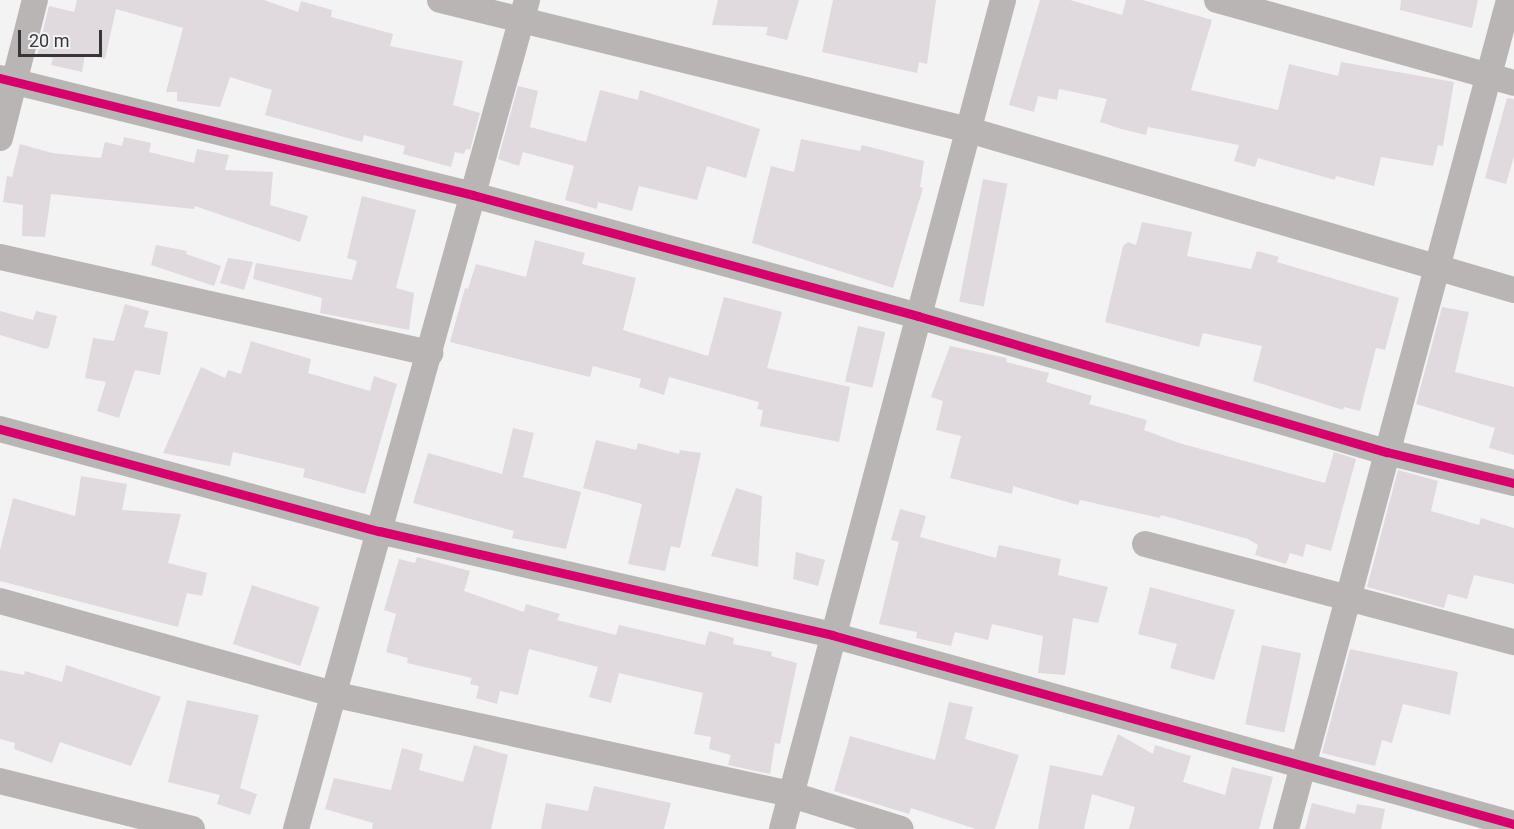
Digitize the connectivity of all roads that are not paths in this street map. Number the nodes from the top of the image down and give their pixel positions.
1 (35, 0) edge
2 (440, 0) edge
3 (1003, 0) edge
4 (1217, 0) edge
5 (1509, 0) edge
6 (524, 11) edge
7 (1487, 76) junction
8 (6, 80) edge
9 (1514, 83) edge
10 (969, 130) junction
11 (0, 138) edge
12 (473, 195) junction
13 (0, 257) edge
14 (1437, 269) junction
15 (1514, 290) edge
16 (918, 316) junction
17 (430, 353) junction
18 (0, 429) edge
19 (1387, 452) junction
20 (1514, 483) edge
21 (379, 531) junction
22 (1146, 544) dead end
23 (1350, 596) junction
24 (0, 601) edge
25 (832, 635) junction
26 (1514, 642) edge
27 (332, 694) junction
28 (1302, 766) junction
29 (0, 781) edge
30 (789, 794) junction
31 (1514, 824) edge
32 (192, 829) edge
33 (296, 829) edge
34 (783, 829) edge
35 (901, 829) edge
36 (1286, 829) edge

1 - 8 street
2 - 6 street
3 - 10 street
4 - 7 street
5 - 7 street
6 - 10 street
6 - 12 street
7 - 9 street
7 - 14 street
8 - 11 street
8 - 12 street
10 - 14 street
10 - 16 street
12 - 16 street
12 - 17 street
13 - 17 street
14 - 15 street
14 - 19 street
16 - 19 street
16 - 25 street
17 - 21 street
18 - 21 street
19 - 20 street
19 - 23 street
21 - 25 street
21 - 27 street
22 - 23 street
23 - 26 street
23 - 28 street
24 - 27 street
25 - 28 street
25 - 30 street
27 - 30 street
27 - 33 street
28 - 31 street
28 - 36 street
29 - 32 street
30 - 34 street
30 - 35 street

